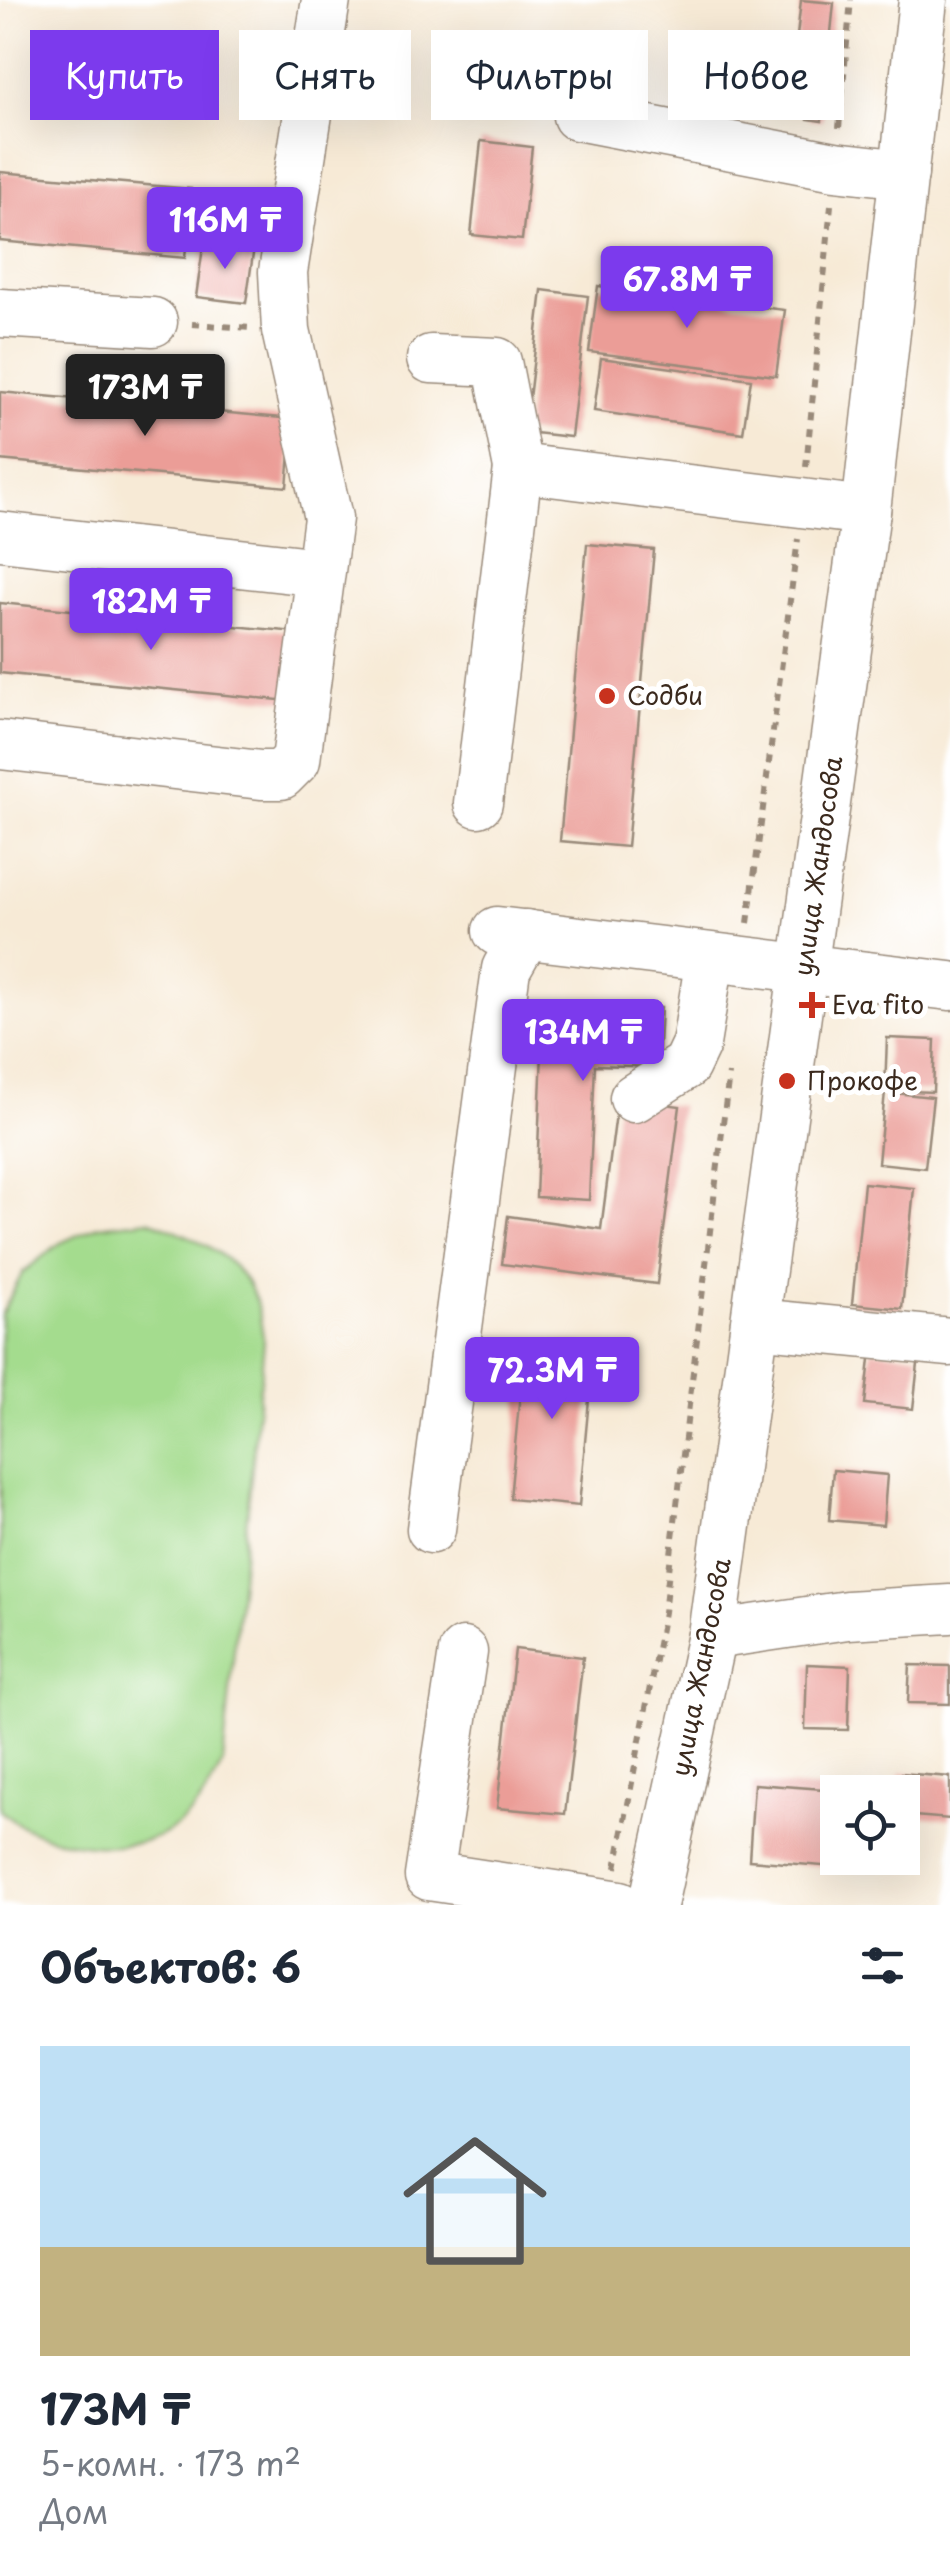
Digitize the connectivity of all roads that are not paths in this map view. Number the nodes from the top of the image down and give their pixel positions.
1 (326, 0) edge
2 (914, 1) edge
3 (598, 120) edge
4 (904, 174) junction
5 (0, 313) edge
6 (153, 322) road end
7 (431, 359) dead end
8 (518, 468) junction
9 (866, 511) junction
10 (0, 536) edge
11 (320, 572) junction
12 (0, 745) edge
13 (478, 803) dead end
14 (710, 958) junction
15 (804, 966) junction
16 (950, 986) edge
17 (634, 1098) dead end
18 (755, 1323) junction
19 (950, 1342) edge
20 (432, 1529) dead end
21 (950, 1609) edge
22 (712, 1635) junction
23 (463, 1652) dead end
24 (427, 1890) edge
25 (620, 1905) edge
26 (654, 1905) edge

1 - 11 street
2 - 4 street, улица Жандосова
3 - 4 street
4 - 9 street, улица Жандосова
5 - 6 street
7 - 8 street
8 - 9 street
8 - 13 street
9 - 15 street, улица Жандосова
10 - 11 street
11 - 12 street
14 - 15 street
14 - 17 street
14 - 20 street
15 - 16 street
15 - 18 street, улица Жандосова
18 - 19 street
18 - 22 street, улица Жандосова
21 - 22 street
22 - 26 street, улица Жандосова
23 - 24 street
24 - 25 street

